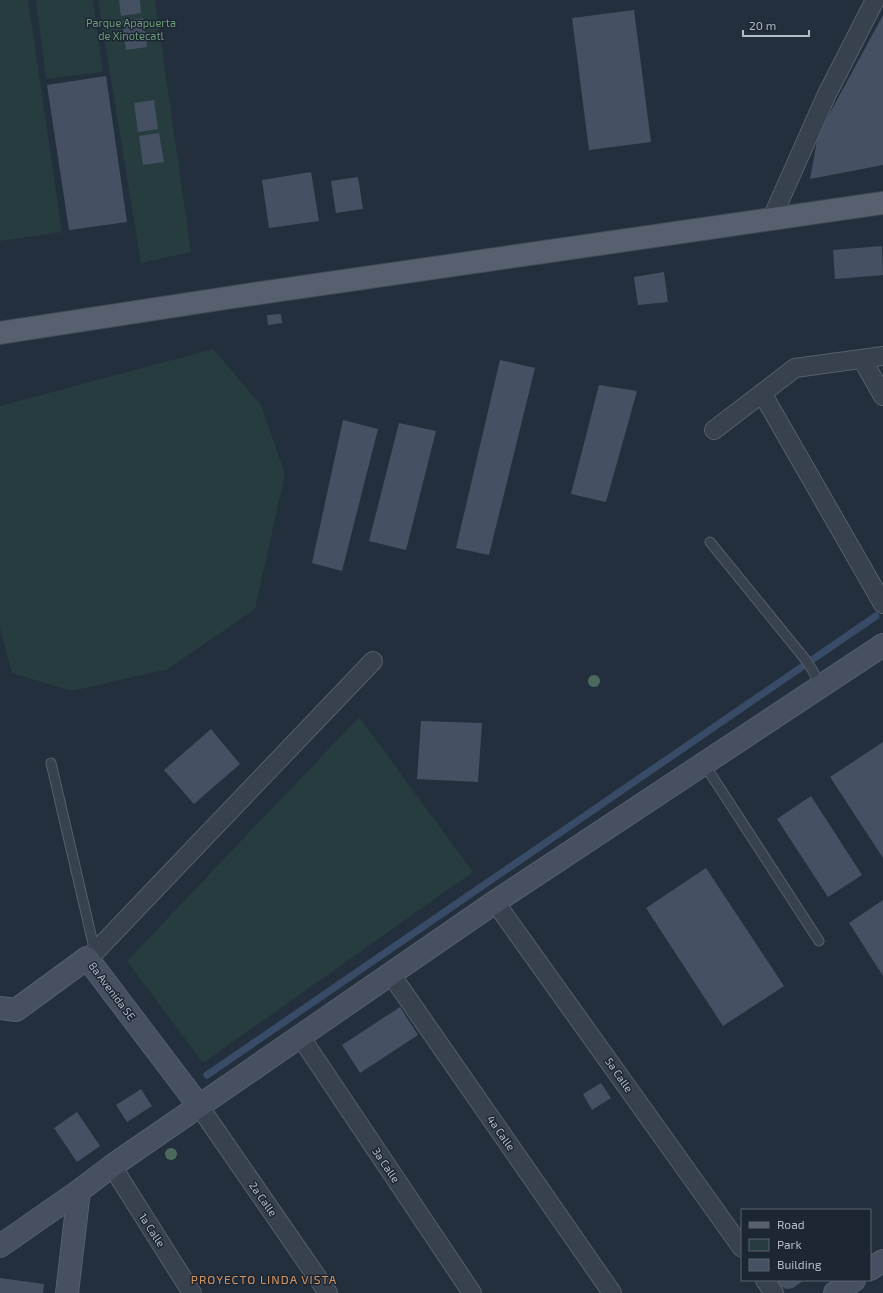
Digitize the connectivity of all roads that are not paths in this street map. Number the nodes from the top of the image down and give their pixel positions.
1 (875, 0) edge
2 (883, 203) edge
3 (771, 220) junction
4 (0, 333) edge
5 (883, 356) edge
6 (862, 359) junction
7 (762, 393) junction
8 (883, 396) edge
9 (714, 430) dead end
10 (710, 542) dead end
11 (883, 604) edge
12 (883, 644) edge
13 (373, 661) dead end
14 (820, 686) junction
15 (51, 763) dead end
16 (705, 763) junction
17 (495, 902) junction
18 (819, 941) dead end
19 (91, 955) junction
20 (390, 973) junction
21 (5, 1013) edge
22 (300, 1036) junction
23 (199, 1106) junction
24 (112, 1166) junction
25 (79, 1191) junction
26 (0, 1246) edge
27 (741, 1247) edge
28 (883, 1261) edge
29 (871, 1268) edge
30 (766, 1281) edge
31 (853, 1281) edge
32 (67, 1293) edge
33 (192, 1293) edge
34 (328, 1293) edge
35 (472, 1293) edge
36 (612, 1293) edge
37 (774, 1293) edge
38 (835, 1293) edge

1 - 3 street
2 - 3 main road
3 - 4 main road
5 - 6 street
6 - 7 street
6 - 8 street
7 - 9 street
7 - 11 street
10 - 14 lane
12 - 14 main road
13 - 19 street
14 - 16 main road
15 - 19 lane
16 - 17 main road
16 - 18 lane
17 - 20 main road
17 - 27 street, 5a Calle
19 - 21 main road, 8a Avenida SE
19 - 23 main road, 8a Avenida SE
20 - 22 main road
20 - 36 street, 4a Calle
22 - 23 main road
22 - 35 street, 3a Calle
23 - 24 main road
23 - 34 street, 2a Calle
24 - 25 main road
24 - 33 street, 1a Calle
25 - 26 main road
25 - 32 main road
28 - 29 main road
30 - 37 street
31 - 38 main road

